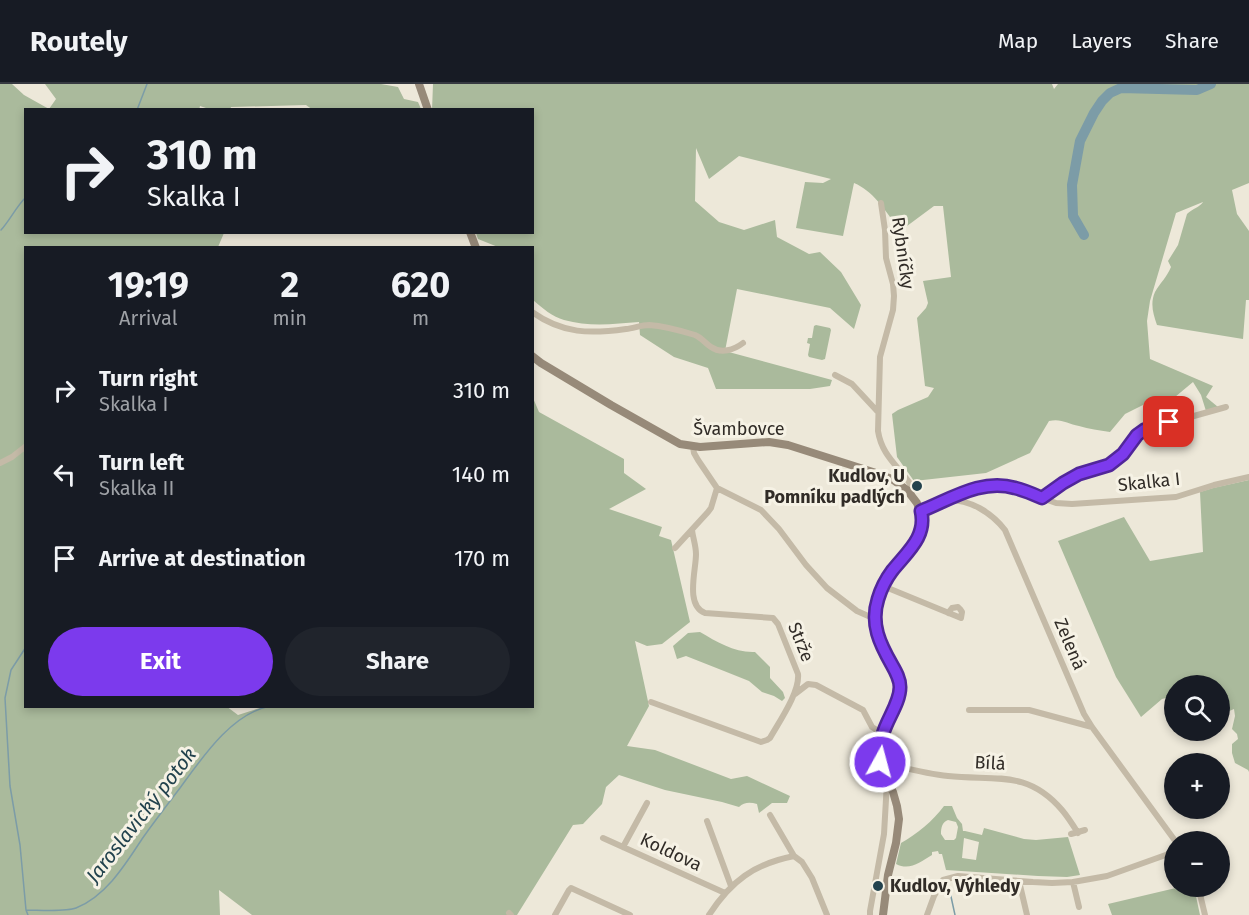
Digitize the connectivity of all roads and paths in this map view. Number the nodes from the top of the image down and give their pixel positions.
1 (419, 84) edge
2 (427, 108) edge
3 (881, 203) dead end
4 (534, 313) edge
5 (743, 343) dead end
6 (534, 357) edge
7 (835, 375) dead end
8 (1226, 407) dead end
9 (879, 413) junction
10 (693, 447) junction
11 (24, 448) edge
12 (0, 463) edge
13 (1249, 477) edge
14 (717, 488) junction
15 (911, 495) junction
16 (1042, 498) junction
17 (947, 500) junction
18 (921, 511) junction
19 (692, 530) junction
20 (675, 548) dead end
21 (883, 586) junction
22 (948, 613) dead end
23 (875, 619) junction
24 (794, 695) junction
25 (651, 702) dead end
26 (969, 710) dead end
27 (1092, 727) junction
28 (883, 734) junction
29 (880, 762) junction
30 (888, 782) junction
31 (647, 803) dead end
32 (770, 815) dead end
33 (707, 821) dead end
34 (1168, 831) edge
35 (1078, 832) dead end
36 (603, 838) dead end
37 (623, 847) junction
38 (794, 856) junction
39 (1164, 856) edge
40 (1019, 881) junction
41 (1073, 882) junction
42 (731, 886) junction
43 (725, 893) junction
44 (1201, 897) edge
45 (1079, 907) dead end
46 (555, 915) edge
47 (630, 915) edge
48 (709, 915) edge
49 (827, 915) edge
50 (870, 915) edge
51 (883, 915) edge
52 (927, 915) edge
53 (1027, 915) edge
54 (1205, 915) edge

1 - 2 street
3 - 9 street, Rybníčky
4 - 5 street
6 - 10 street, Švambovce
7 - 9 street
8 - 16 street
9 - 15 street, Rybníčky
10 - 14 street
10 - 15 street, Švambovce
11 - 12 street
13 - 16 street, Skalka I
14 - 19 street
14 - 23 street
15 - 18 street
16 - 17 street, Skalka I
17 - 18 street
17 - 27 street, Zelená
18 - 21 street
19 - 20 street
19 - 24 street, Strže
21 - 22 street
21 - 23 street
23 - 28 street
24 - 25 street, Strže
24 - 28 street
26 - 27 street
27 - 34 street, Zelená
28 - 29 street
29 - 30 street
29 - 35 street, Bílá
30 - 50 street
30 - 51 street
31 - 37 street
32 - 38 street
33 - 42 street
36 - 37 street, Koldova
37 - 43 street, Koldova
38 - 42 street
38 - 49 street
39 - 41 street
40 - 41 street
40 - 52 street
40 - 53 street
41 - 45 street
42 - 43 street
43 - 48 street
44 - 54 street
46 - 47 street

